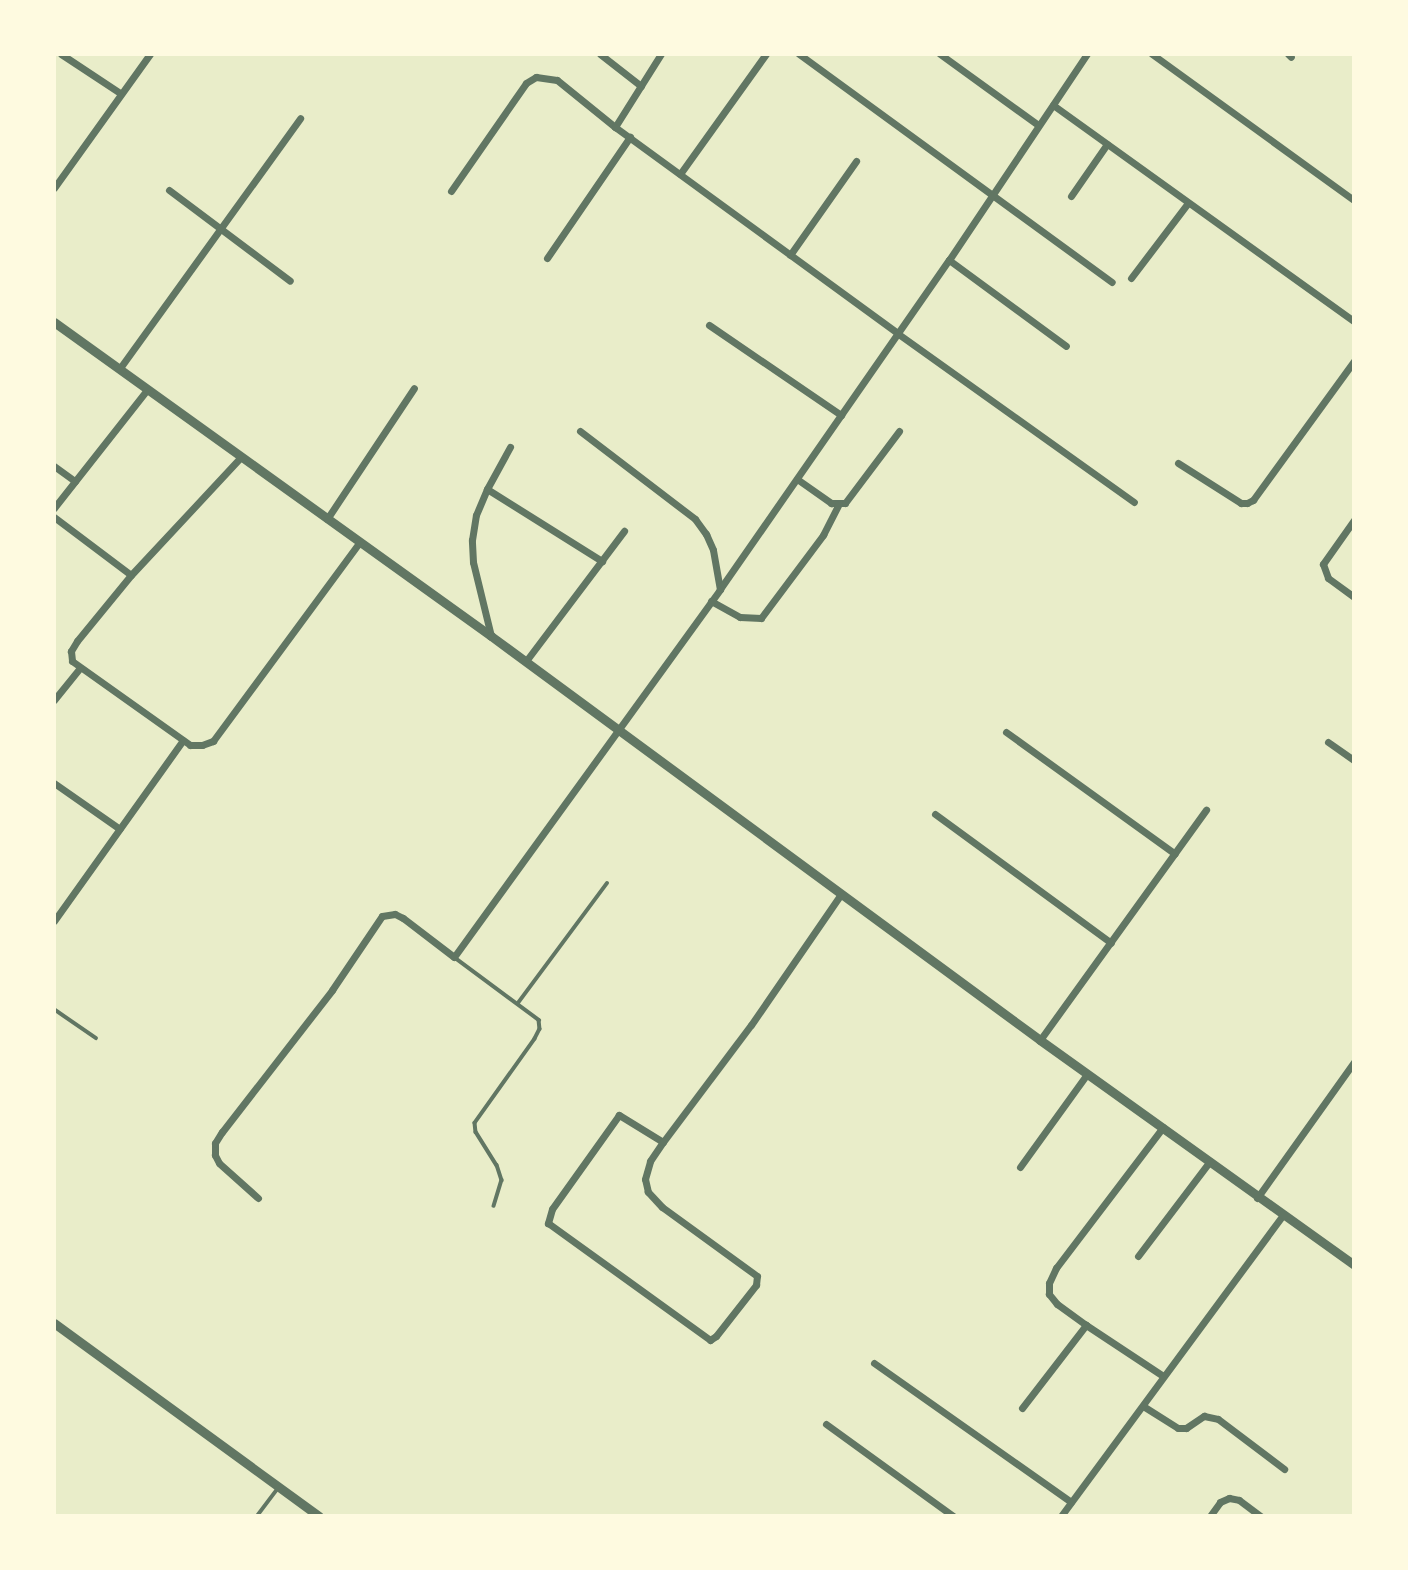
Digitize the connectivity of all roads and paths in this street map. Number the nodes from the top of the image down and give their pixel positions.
1 (61, 54) edge
2 (149, 54) edge
3 (600, 54) edge
4 (662, 54) edge
5 (766, 54) edge
6 (799, 54) edge
7 (940, 54) edge
8 (1087, 54) edge
9 (1152, 54) edge
10 (641, 86) junction
11 (120, 93) junction
12 (1053, 105) junction
13 (300, 118) dead end
14 (1038, 124) junction
15 (615, 127) junction
16 (630, 137) junction
17 (1107, 144) junction
18 (856, 161) dead end
19 (680, 174) junction
20 (54, 188) edge
21 (169, 190) dead end
22 (451, 191) dead end
23 (991, 193) junction
24 (1071, 196) dead end
25 (1354, 200) edge
26 (1188, 203) junction
27 (218, 227) junction
28 (790, 255) junction
29 (547, 258) dead end
30 (949, 260) junction
31 (1131, 278) dead end
32 (290, 281) dead end
33 (1112, 282) dead end
34 (1354, 321) edge
35 (54, 322) edge
36 (709, 325) dead end
37 (897, 333) junction
38 (1066, 346) dead end
39 (1354, 361) edge
40 (120, 368) junction
41 (414, 388) dead end
42 (147, 390) junction
43 (841, 415) junction
44 (580, 431) dead end
45 (899, 431) dead end
46 (510, 447) dead end
47 (240, 458) junction
48 (1178, 463) dead end
49 (54, 466) edge
50 (797, 479) junction
51 (75, 481) junction
52 (487, 489) junction
53 (1134, 502) dead end
54 (838, 505) junction
55 (54, 508) edge
56 (54, 517) edge
57 (327, 519) junction
58 (1354, 520) edge
59 (624, 531) dead end
60 (359, 543) junction
61 (602, 561) junction
62 (131, 575) junction
63 (720, 589) junction
64 (1354, 597) edge
65 (711, 601) junction
66 (491, 636) junction
67 (526, 661) junction
68 (79, 669) junction
69 (54, 700) edge
70 (620, 729) junction
71 (1006, 732) dead end
72 (183, 740) junction
73 (1328, 742) dead end
74 (1354, 760) edge
75 (54, 783) edge
76 (1206, 810) dead end
77 (935, 814) dead end
78 (120, 829) junction
79 (1175, 854) junction
80 (607, 883) dead end
81 (841, 894) junction
82 (55, 920) edge
83 (1111, 943) junction
84 (454, 957) junction
85 (518, 1003) junction
86 (54, 1009) edge
87 (96, 1038) dead end
88 (1040, 1040) junction
89 (1354, 1062) edge
90 (1087, 1074) junction
91 (1163, 1127) junction
92 (663, 1142) junction
93 (1210, 1161) junction
94 (1020, 1167) dead end
95 (258, 1198) dead end
96 (1257, 1198) junction
97 (495, 1206) dead end
98 (1283, 1214) junction
99 (1138, 1256) dead end
100 (1354, 1265) edge
101 (54, 1323) edge
102 (1086, 1325) junction
103 (874, 1363) dead end
104 (1163, 1377) junction
105 (1143, 1406) junction
106 (1022, 1408) dead end
107 (826, 1424) dead end
108 (1284, 1469) dead end
109 (279, 1487) junction
110 (1071, 1502) junction
111 (257, 1516) edge
112 (318, 1516) edge
113 (953, 1516) edge
114 (1061, 1516) edge
115 (1210, 1516) edge
116 (1260, 1516) edge

1 - 11 street
2 - 11 street
3 - 10 street
4 - 10 street
5 - 19 street
6 - 23 street
7 - 14 street
8 - 12 street
9 - 25 street
10 - 15 street
11 - 20 street
12 - 14 street
12 - 17 street
13 - 27 street
14 - 23 street
15 - 16 street
15 - 22 street
16 - 19 street
16 - 29 street
17 - 24 street
17 - 26 street
18 - 28 street
19 - 28 street
21 - 27 street
23 - 30 street
23 - 33 street
26 - 31 street
26 - 34 street
27 - 32 street
27 - 40 street
28 - 37 street
30 - 37 street
30 - 38 street
35 - 40 street
36 - 43 street
37 - 43 street
37 - 53 street
39 - 48 street
40 - 42 street
41 - 57 street
42 - 47 street
42 - 51 street
43 - 50 street
44 - 63 street
45 - 54 street
46 - 52 street
47 - 57 street
47 - 62 street
49 - 51 street
50 - 54 street
50 - 63 street
51 - 55 street
52 - 61 street
52 - 66 street
54 - 65 street
56 - 62 street
57 - 60 street
58 - 64 street
59 - 61 street
60 - 66 street
60 - 72 street
61 - 67 street
62 - 68 street
63 - 65 street
65 - 70 street
66 - 67 street
67 - 70 street
68 - 69 street
68 - 72 street
70 - 81 street
70 - 84 street
71 - 79 street
72 - 78 street
73 - 74 street
75 - 78 street
76 - 79 street
77 - 83 street
78 - 82 street
79 - 83 street
80 - 85 lane
81 - 88 street
81 - 92 street
83 - 88 street
84 - 85 lane
84 - 95 street
85 - 97 lane
86 - 87 lane
88 - 90 street
89 - 96 street
90 - 91 street
90 - 94 street
91 - 93 street
91 - 102 street
92 - 92 street
93 - 96 street
93 - 99 street
96 - 98 street
98 - 100 street
98 - 104 street
101 - 109 street
102 - 104 street
102 - 106 street
103 - 110 street
104 - 105 street
105 - 108 street
105 - 110 street
107 - 113 street
109 - 111 lane
109 - 112 street
110 - 114 street
115 - 116 street

